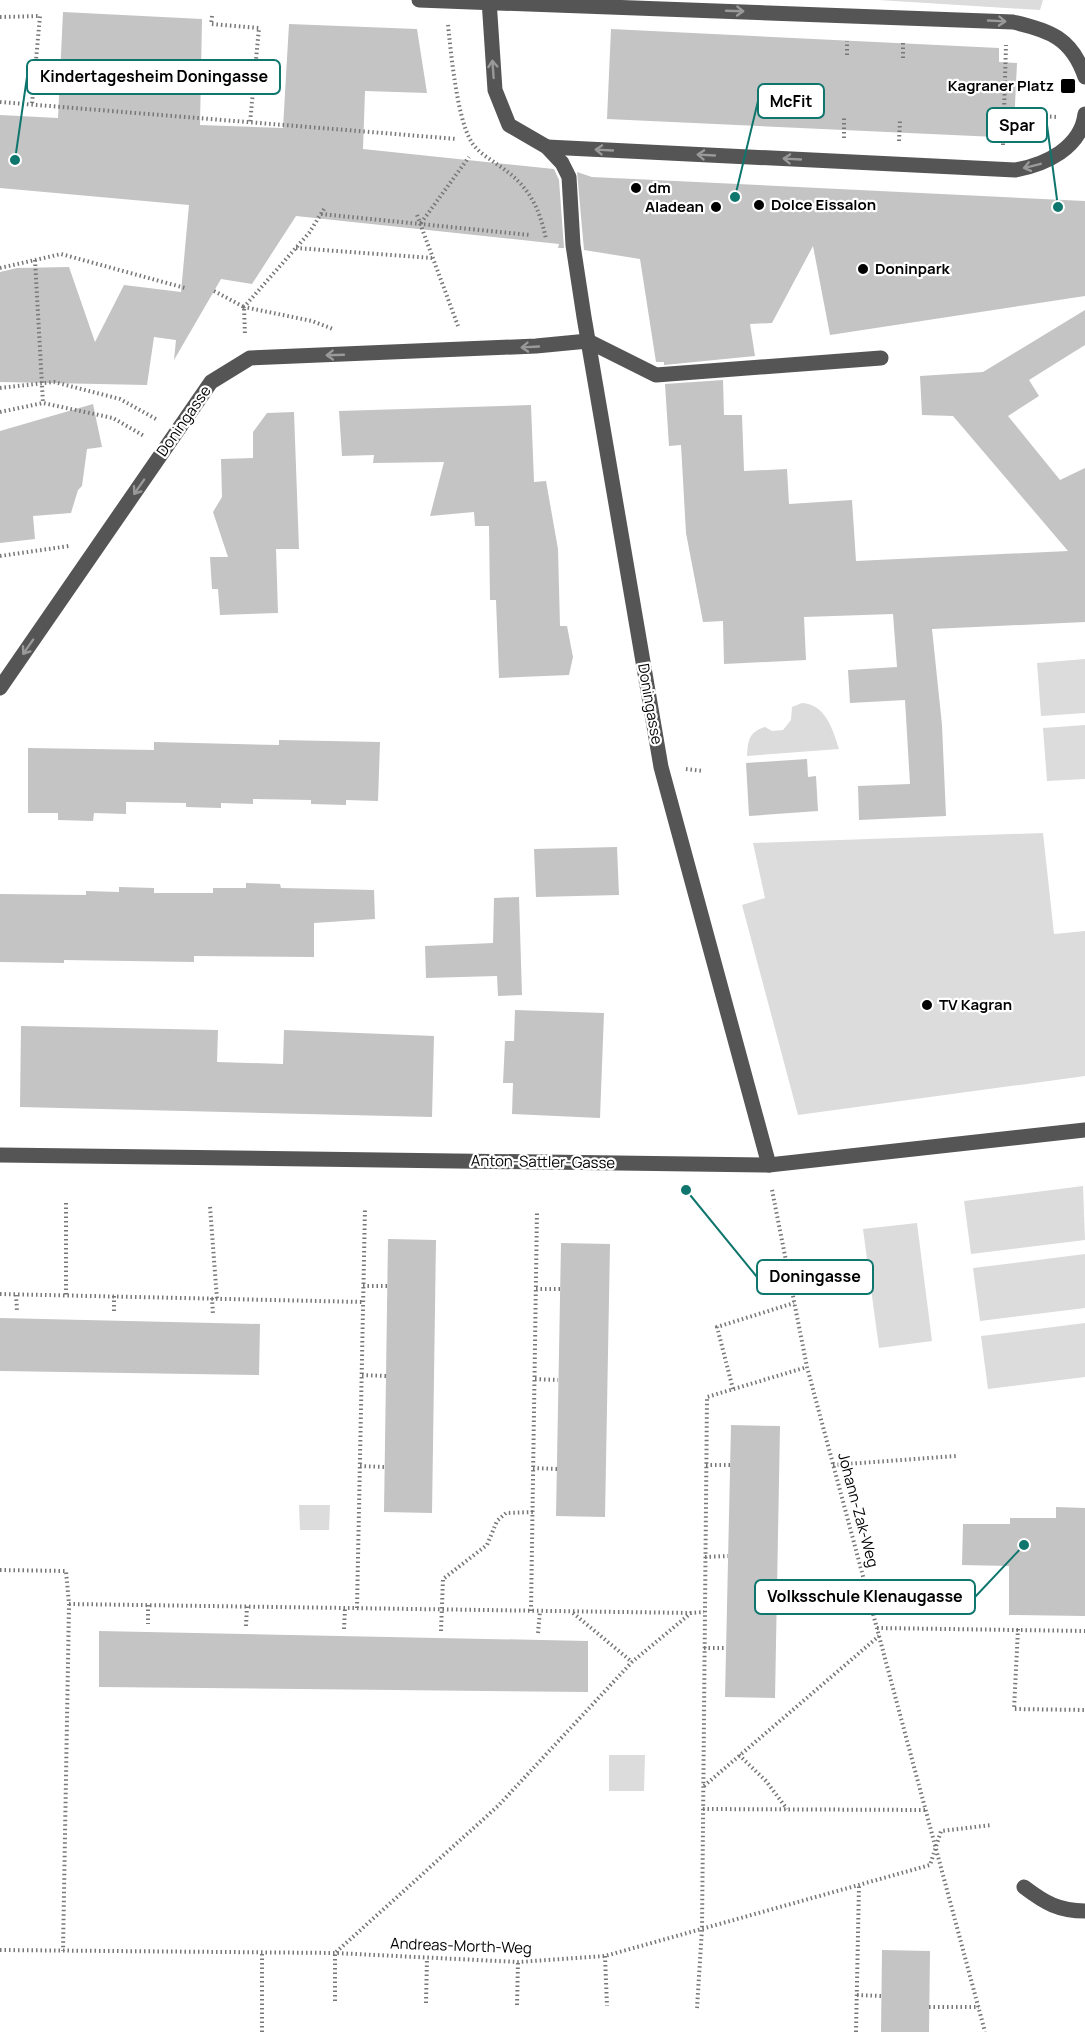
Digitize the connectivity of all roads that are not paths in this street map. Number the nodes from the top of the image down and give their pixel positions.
1 (420, 0) edge
2 (488, 2) edge
3 (1085, 77) edge
4 (1085, 114) edge
5 (547, 147) junction
6 (588, 341) junction
7 (881, 358) dead end
8 (0, 688) edge
9 (1085, 1130) edge
10 (0, 1155) edge
11 (769, 1165) junction
12 (1024, 1887) dead end
13 (1085, 1911) edge

1 - 2 street
2 -> 3 street
5 -> 2 street, Doningasse
4 -> 5 street
5 - 6 street, Doningasse
6 - 7 street
6 -> 8 street, Doningasse
6 - 11 street, Doningasse
9 - 11 street, Anton-Sattler-Gasse
10 - 11 street, Anton-Sattler-Gasse
12 - 13 street

